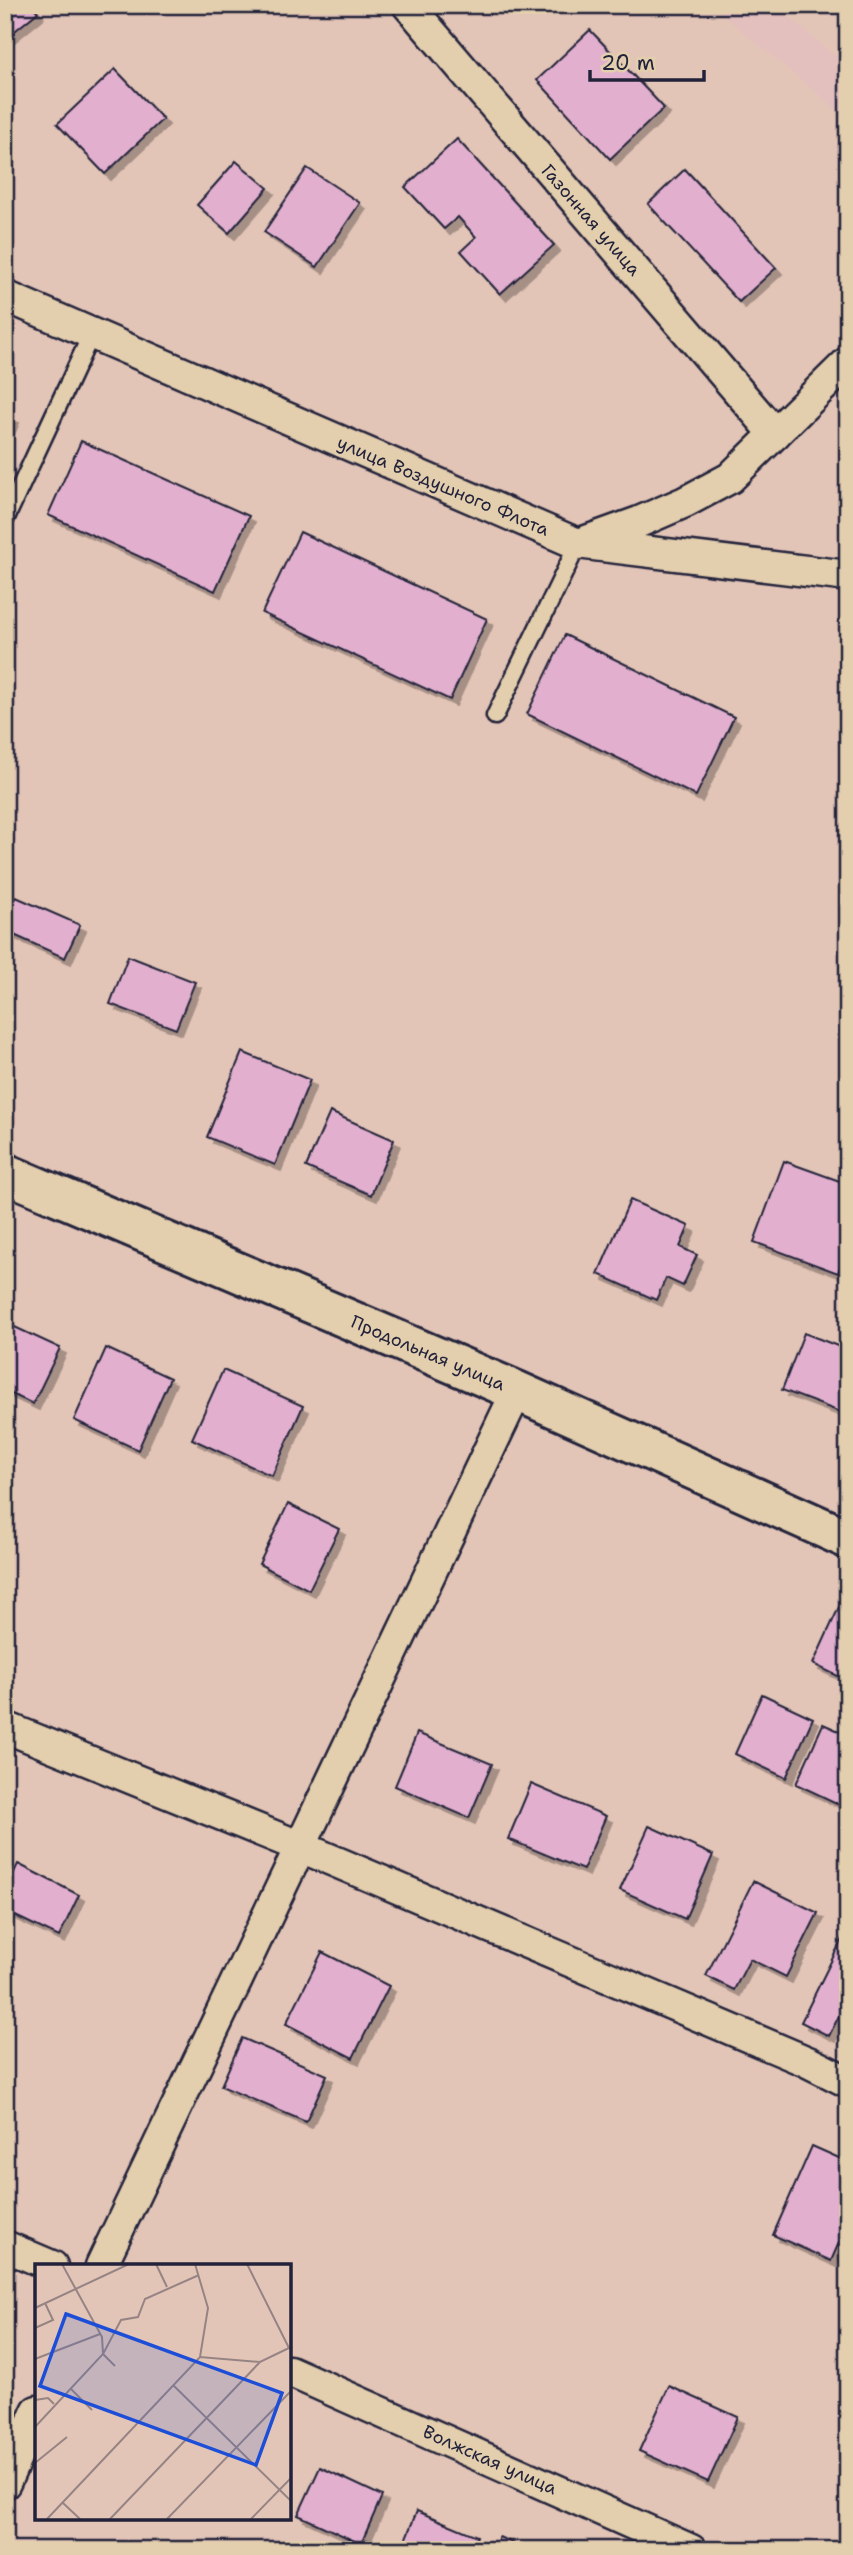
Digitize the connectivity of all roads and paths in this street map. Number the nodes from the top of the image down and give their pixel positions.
1 (408, 5) edge
2 (5, 296) edge
3 (91, 335) junction
4 (848, 362) edge
5 (775, 434) junction
6 (5, 520) edge
7 (578, 544) junction
8 (848, 576) edge
9 (495, 716) dead end
10 (5, 1174) edge
11 (517, 1391) junction
12 (848, 1539) edge
13 (5, 1727) edge
14 (301, 1847) junction
15 (848, 2082) edge
16 (5, 2246) edge
17 (47, 2264) edge
18 (102, 2264) edge
19 (290, 2371) edge
20 (35, 2416) edge
21 (5, 2483) edge
22 (691, 2550) edge

1 - 5 street, Газонная улица
2 - 3 street, улица Воздушного Флота
3 - 6 lane
3 - 7 street, улица Воздушного Флота
4 - 5 street
5 - 7 street
7 - 8 street, улица Воздушного Флота
7 - 9 lane
10 - 11 street, Продольная улица
11 - 12 street, Продольная улица
11 - 14 street
13 - 14 street
14 - 15 street
14 - 18 street
16 - 17 street
19 - 22 street, Волжская улица
20 - 21 street

